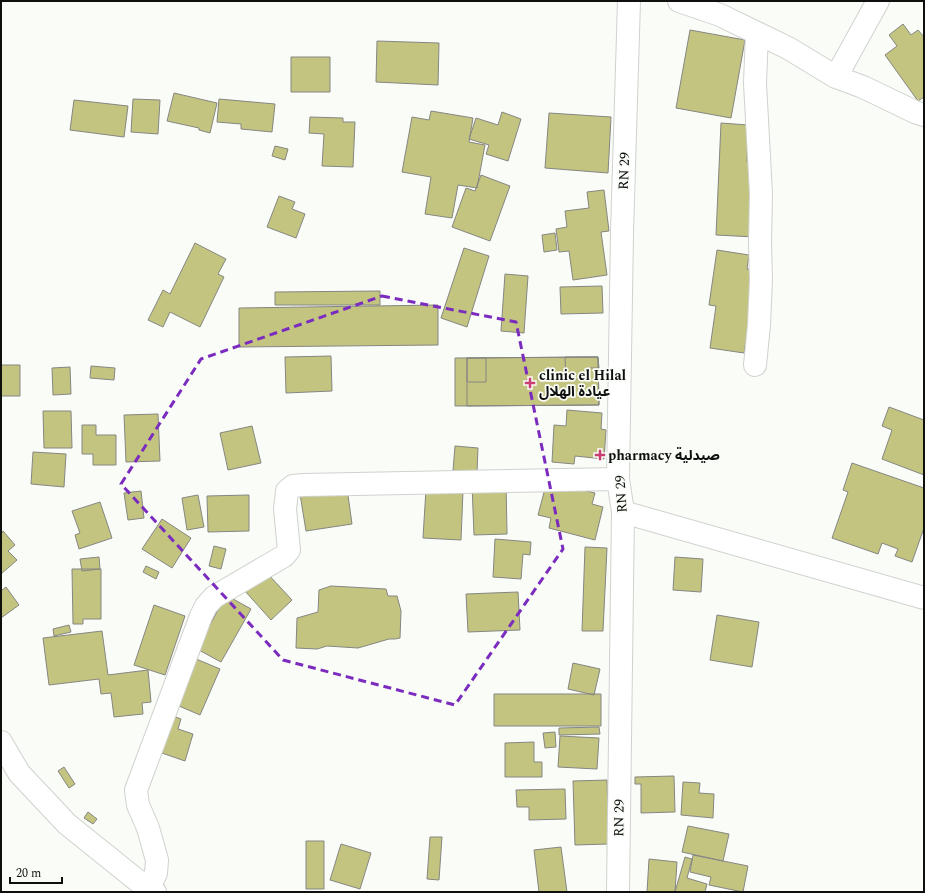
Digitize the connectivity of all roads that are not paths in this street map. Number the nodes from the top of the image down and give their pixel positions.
1 (629, 1) edge
2 (679, 1) edge
3 (878, 1) edge
4 (757, 33) junction
5 (836, 77) junction
6 (924, 115) edge
7 (755, 365) dead end
8 (618, 479) junction
9 (623, 512) junction
10 (924, 598) edge
11 (1, 742) edge
12 (150, 891) edge
13 (618, 892) edge

1 - 8 street, RN 29 / RN 29
2 - 4 street
3 - 5 street
4 - 5 street
4 - 7 street
5 - 6 street
8 - 9 street, RN 29 / RN 29
8 - 12 street
9 - 10 street
9 - 13 street, RN 29 / RN 29
11 - 12 street

